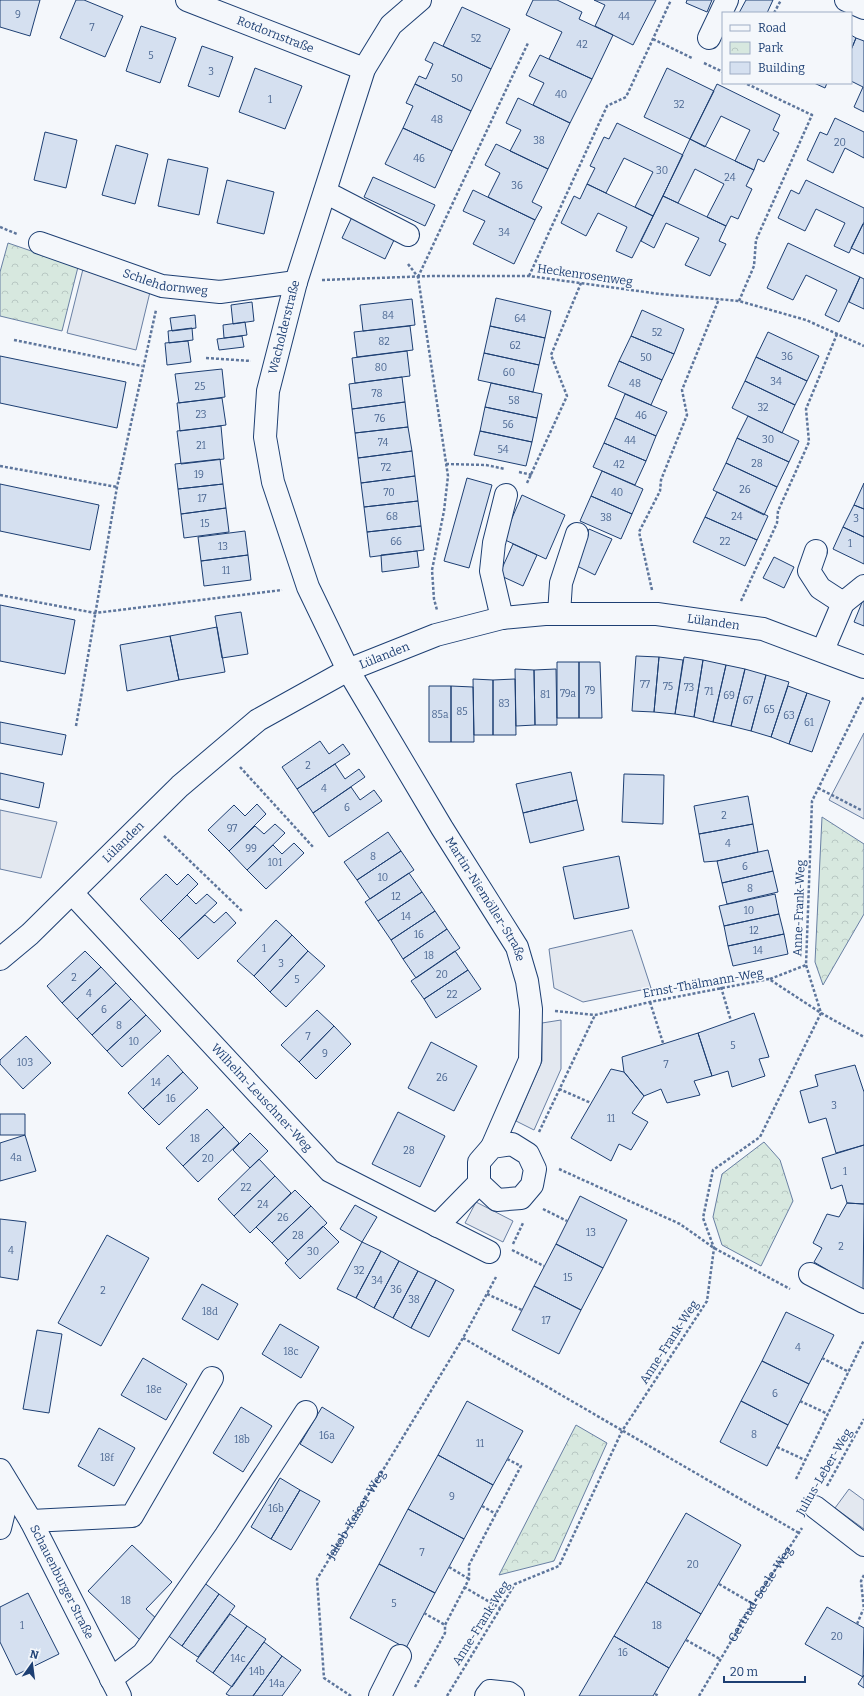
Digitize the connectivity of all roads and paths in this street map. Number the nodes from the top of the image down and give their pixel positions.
1 (187, 0) edge
2 (420, 0) edge
3 (671, 0) edge
4 (727, 0) edge
5 (781, 0) edge
6 (846, 0) edge
7 (864, 8) edge
8 (775, 12) edge
9 (709, 38) dead end
10 (653, 39) junction
11 (528, 43) dead end
12 (696, 60) dead end
13 (703, 63) dead end
14 (364, 69) junction
15 (722, 72) edge
16 (747, 84) edge
17 (325, 192) junction
18 (408, 235) dead end
19 (40, 243) dead end
20 (408, 264) dead end
21 (529, 276) junction
22 (418, 277) junction
23 (296, 282) junction
24 (581, 283) junction
25 (162, 286) junction
26 (719, 299) junction
27 (739, 301) junction
28 (837, 334) junction
29 (14, 340) dead end
30 (864, 346) edge
31 (206, 358) dead end
32 (275, 362) junction
33 (142, 366) junction
34 (446, 464) junction
35 (0, 466) edge
36 (532, 475) junction
37 (117, 487) junction
38 (506, 495) joint
39 (577, 534) dead end
40 (816, 551) dead end
41 (864, 586) edge
42 (308, 587) junction
43 (0, 594) edge
44 (843, 603) junction
45 (95, 613) junction
46 (559, 614) junction
47 (657, 614) junction
48 (502, 618) junction
49 (730, 624) junction
50 (443, 633) junction
51 (823, 650) junction
52 (864, 667) edge
53 (348, 670) junction
54 (864, 696) edge
55 (76, 726) dead end
56 (224, 749) junction
57 (818, 788) junction
58 (861, 810) dead end
59 (147, 819) junction
60 (314, 848) dead end
61 (72, 893) junction
62 (242, 911) dead end
63 (0, 959) edge
64 (806, 965) junction
65 (769, 979) junction
66 (721, 988) junction
67 (650, 1002) junction
68 (531, 1009) junction
69 (821, 1013) junction
70 (595, 1015) junction
71 (731, 1021) dead end
72 (864, 1037) edge
73 (663, 1043) dead end
74 (559, 1089) junction
75 (591, 1103) dead end
76 (492, 1147) junction
77 (528, 1154) junction
78 (479, 1183) junction
79 (521, 1198) junction
80 (437, 1226) junction
81 (510, 1248) junction
82 (714, 1248) junction
83 (498, 1253) joint
84 (544, 1266) dead end
85 (498, 1273) dead end
86 (810, 1274) dead end
87 (796, 1293) dead end
88 (487, 1294) junction
89 (864, 1302) edge
90 (522, 1310) dead end
91 (463, 1338) junction
92 (864, 1340) edge
93 (822, 1358) dead end
94 (849, 1372) junction
95 (212, 1378) dead end
96 (800, 1401) dead end
97 (306, 1412) dead end
98 (828, 1414) junction
99 (864, 1419) edge
100 (622, 1431) junction
101 (777, 1447) dead end
102 (507, 1459) dead end
103 (805, 1460) junction
104 (5, 1478) edge
105 (796, 1479) dead end
106 (482, 1506) dead end
107 (815, 1507) junction
108 (496, 1514) junction
109 (31, 1521) junction
110 (0, 1528) edge
111 (799, 1533) junction
112 (864, 1545) edge
113 (449, 1567) dead end
114 (864, 1575) edge
115 (469, 1579) junction
116 (719, 1584) dead end
117 (464, 1587) junction
118 (753, 1604) junction
119 (500, 1608) junction
120 (864, 1610) edge
121 (424, 1613) dead end
122 (444, 1624) junction
123 (857, 1624) dead end
124 (686, 1640) dead end
125 (400, 1656) dead end
126 (720, 1659) junction
127 (116, 1688) edge
128 (413, 1690) dead end
129 (655, 1694) dead end
130 (351, 1696) edge
131 (380, 1696) edge
132 (447, 1696) edge
133 (486, 1696) edge
134 (513, 1696) edge
135 (659, 1696) edge
136 (699, 1696) edge

1 - 14 street, Rotdornstraße
2 - 14 street, Wacholderstraße
3 - 10 path
4 - 9 street
5 - 8 path
6 - 7 street
10 - 12 path
10 - 21 path
11 - 22 path
13 - 15 path
14 - 17 street, Wacholderstraße
16 - 27 path
17 - 18 street
17 - 23 street, Wacholderstraße
19 - 25 street, Schlehdornweg
20 - 22 path
21 - 22 path, Heckenrosenweg
21 - 24 path, Heckenrosenweg
22 - 23 path, Heckenrosenweg
22 - 34 path
23 - 25 street, Schlehdornweg
23 - 32 street, Wacholderstraße
24 - 26 path, Heckenrosenweg
24 - 36 path
25 - 33 path
26 - 27 path, Heckenrosenweg
26 - 47 path
27 - 28 path, Heckenrosenweg
28 - 30 path, Heckenrosenweg
28 - 49 path
29 - 33 path
31 - 32 path
32 - 42 street, Wacholderstraße
33 - 37 path
34 - 36 path
34 - 50 path
35 - 37 path
36 - 38 path
37 - 45 path
38 - 48 street
39 - 46 street
40 - 44 street
41 - 44 street
42 - 45 path
42 - 53 street, Wacholderstraße
43 - 45 path
44 - 51 street
45 - 55 path
46 - 47 street, Lülanden
46 - 48 street, Lülanden
47 - 49 street, Lülanden
48 - 50 street, Lülanden
49 - 51 street, Lülanden
50 - 53 street, Lülanden
51 - 52 street, Lülanden
53 - 56 street, Lülanden
53 - 68 street, Martin-Niemöller-Straße
54 - 57 path, Anne-Frank-Weg
56 - 59 street, Lülanden
56 - 60 path
57 - 58 path
57 - 64 path, Anne-Frank-Weg
59 - 61 street, Lülanden
59 - 62 path
61 - 63 street, Lülanden
61 - 80 street, Wilhelm-Leuschner-Weg
64 - 65 path
64 - 69 path, Anne-Frank-Weg
65 - 66 path, Ernst-Thälmann-Weg
65 - 69 path, Ernst-Thälmann-Weg
66 - 67 path, Ernst-Thälmann-Weg
66 - 71 path
67 - 70 path, Ernst-Thälmann-Weg
67 - 73 path
68 - 70 path, Ernst-Thälmann-Weg
68 - 76 street, Martin-Niemöller-Straße
69 - 72 path, Ernst-Thälmann-Weg
69 - 82 path, Anne-Frank-Weg
70 - 74 path
74 - 75 path
74 - 77 path
76 - 77 street
76 - 78 street, Martin-Niemöller-Straße
77 - 79 street
77 - 82 path
78 - 79 street
78 - 80 street
79 - 81 path
80 - 83 street, Wilhelm-Leuschner-Weg
81 - 83 path
81 - 84 path
82 - 87 path
82 - 100 path, Anne-Frank-Weg
85 - 88 path
86 - 89 street
88 - 90 path
88 - 91 path
91 - 100 path
91 - 130 path, Jakob-Kaiser-Weg
92 - 94 path
93 - 94 path
94 - 98 path
95 - 109 street
96 - 98 path
97 - 127 street
98 - 103 path
99 - 107 path, Julius-Leber-Weg
100 - 111 path
100 - 119 path, Anne-Frank-Weg
101 - 103 path
102 - 108 path
103 - 105 path
104 - 109 street, Schauenburger Straße
104 - 110 street
106 - 108 path
107 - 111 path, Julius-Leber-Weg
107 - 112 street
108 - 115 path
109 - 127 street, Schauenburger Straße
111 - 118 path, Gertrud-Seele-Weg
113 - 115 path
114 - 120 path
115 - 117 path
116 - 118 path
117 - 119 path
117 - 122 path
118 - 126 path, Gertrud-Seele-Weg
119 - 132 path, Anne-Frank-Weg
120 - 123 path
121 - 122 path
122 - 128 path
124 - 126 path
125 - 131 street
126 - 136 path, Gertrud-Seele-Weg
129 - 135 path
133 - 134 street

